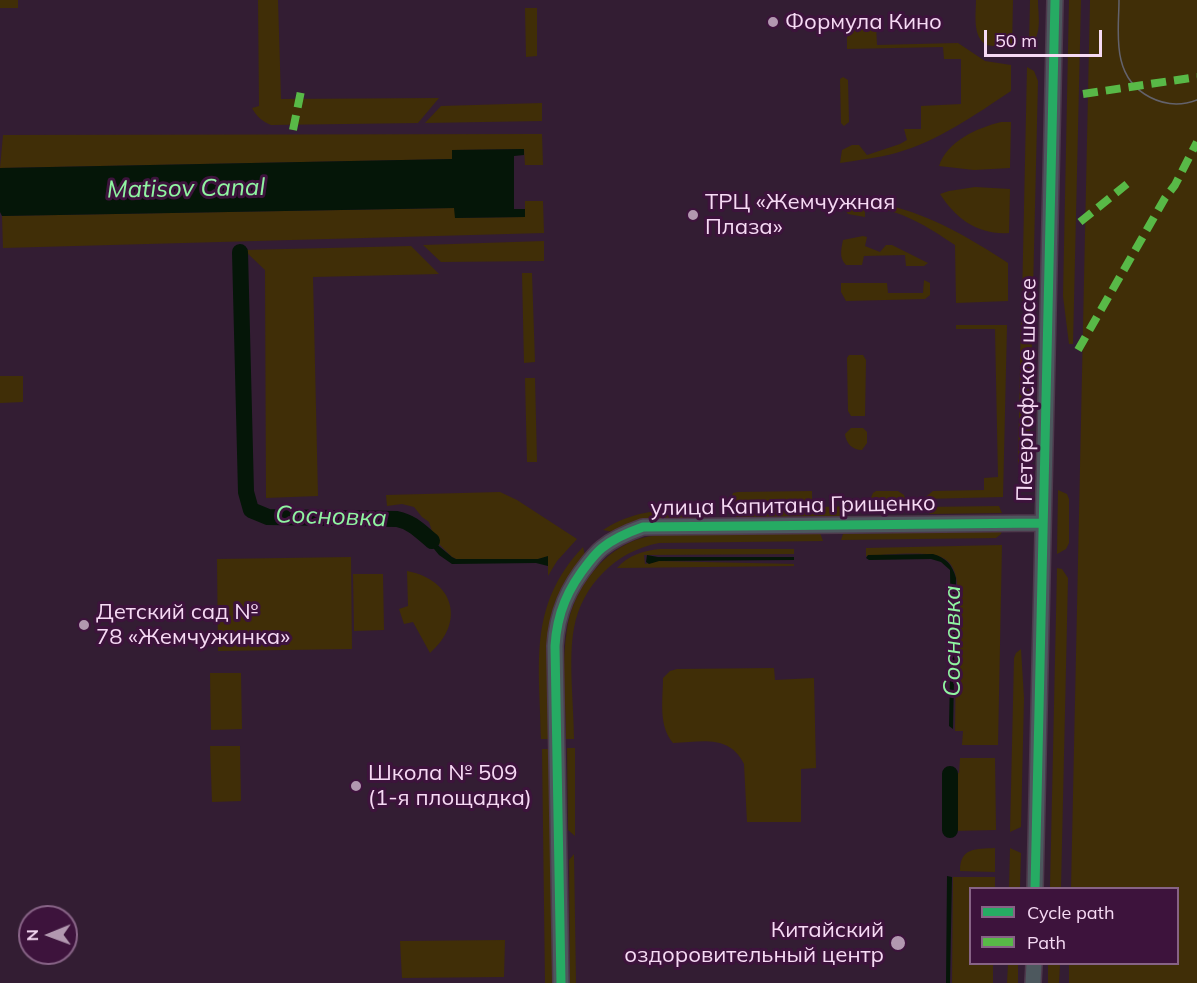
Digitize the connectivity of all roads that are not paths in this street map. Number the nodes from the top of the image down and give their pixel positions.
1 (1055, 0) edge
2 (1043, 523) junction
3 (1035, 887) edge
4 (1034, 965) edge
5 (561, 983) edge
6 (1033, 983) edge

1 - 2 street, Петергофское шоссе
2 - 3 street, Петергофское шоссе
2 - 5 street, улица Капитана Грищенко
4 - 6 street

